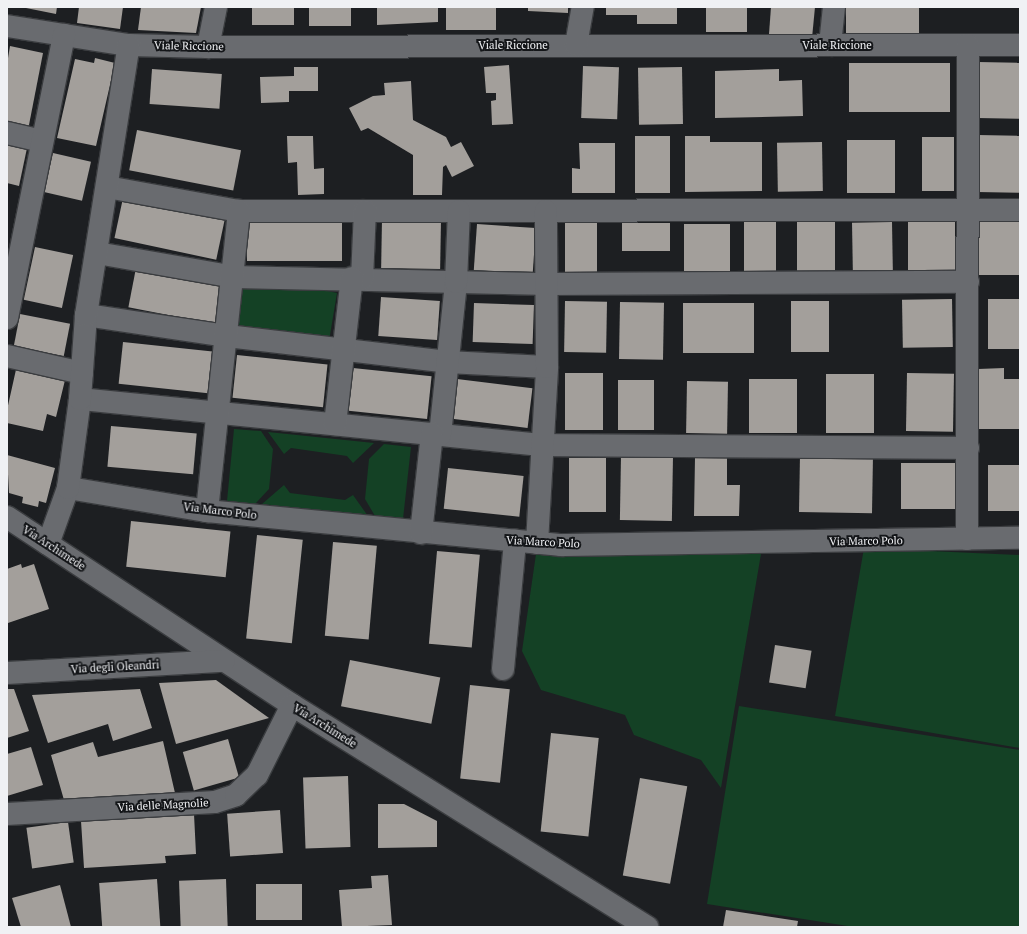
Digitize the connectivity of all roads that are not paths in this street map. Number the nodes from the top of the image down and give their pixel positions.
1 (216, 7) edge
2 (583, 7) edge
3 (834, 7) edge
4 (7, 26) edge
5 (64, 35) junction
6 (129, 45) junction
7 (576, 45) junction
8 (830, 45) junction
9 (968, 45) junction
10 (1020, 45) edge
11 (208, 47) junction
12 (7, 133) edge
13 (42, 141) junction
14 (107, 187) junction
15 (968, 209) junction
16 (1020, 210) edge
17 (239, 211) junction
18 (366, 211) junction
19 (459, 211) junction
20 (546, 211) junction
21 (15, 233) edge
22 (96, 253) junction
23 (234, 277) junction
24 (357, 278) junction
25 (456, 282) junction
26 (968, 282) junction
27 (548, 284) junction
28 (86, 315) junction
29 (7, 318) edge
30 (228, 336) junction
31 (344, 349) junction
32 (7, 356) edge
33 (448, 362) junction
34 (547, 367) junction
35 (82, 373) junction
36 (80, 399) junction
37 (218, 413) junction
38 (335, 424) junction
39 (436, 435) junction
40 (543, 445) junction
41 (968, 448) junction
42 (68, 488) junction
43 (207, 511) junction
44 (7, 517) edge
45 (421, 533) junction
46 (1020, 538) edge
47 (967, 539) junction
48 (515, 541) junction
49 (537, 543) junction
50 (48, 544) junction
51 (224, 661) junction
52 (503, 669) dead end
53 (7, 673) edge
54 (292, 705) junction
55 (7, 814) edge
56 (647, 927) edge

1 - 11 street
2 - 7 street
3 - 8 street
4 - 5 street, Viale Riccione
5 - 6 street, Viale Riccione
5 - 13 street
6 - 11 street, Viale Riccione
6 - 14 street
7 - 8 street, Viale Riccione
7 - 11 street, Viale Riccione
8 - 9 street, Viale Riccione
9 - 10 street, Viale Riccione
9 - 15 street
12 - 13 street
13 - 21 street
14 - 17 street
14 - 22 street
15 - 16 street
15 - 20 street
15 - 26 street
17 - 18 street
17 - 23 street
18 - 19 street
18 - 24 street
19 - 20 street
19 - 25 street
20 - 27 street
21 - 29 street
22 - 23 street
22 - 28 street
23 - 24 street
23 - 30 street
24 - 25 street
24 - 31 street
25 - 27 street
25 - 33 street
26 - 27 street
26 - 41 street
27 - 34 street
28 - 30 street
28 - 35 street
30 - 31 street
30 - 37 street
31 - 33 street
31 - 38 street
32 - 35 street
33 - 34 street
33 - 39 street
34 - 40 street
35 - 36 street
36 - 37 street
36 - 42 street
37 - 38 street
37 - 43 street
38 - 39 street
39 - 40 street
39 - 45 street
40 - 41 street
40 - 49 street
41 - 47 street
42 - 43 street, Via Marco Polo
42 - 50 street
43 - 45 street, Via Marco Polo
44 - 50 street, Via Archimede
45 - 48 street, Via Marco Polo
46 - 47 street, Via Marco Polo
47 - 49 street, Via Marco Polo
48 - 49 street, Via Marco Polo
48 - 52 street
50 - 51 street, Via Archimede
51 - 53 street, Via degli Oleandri
51 - 54 street, Via Archimede
54 - 55 street, Via delle Magnolie
54 - 56 street, Via Archimede

